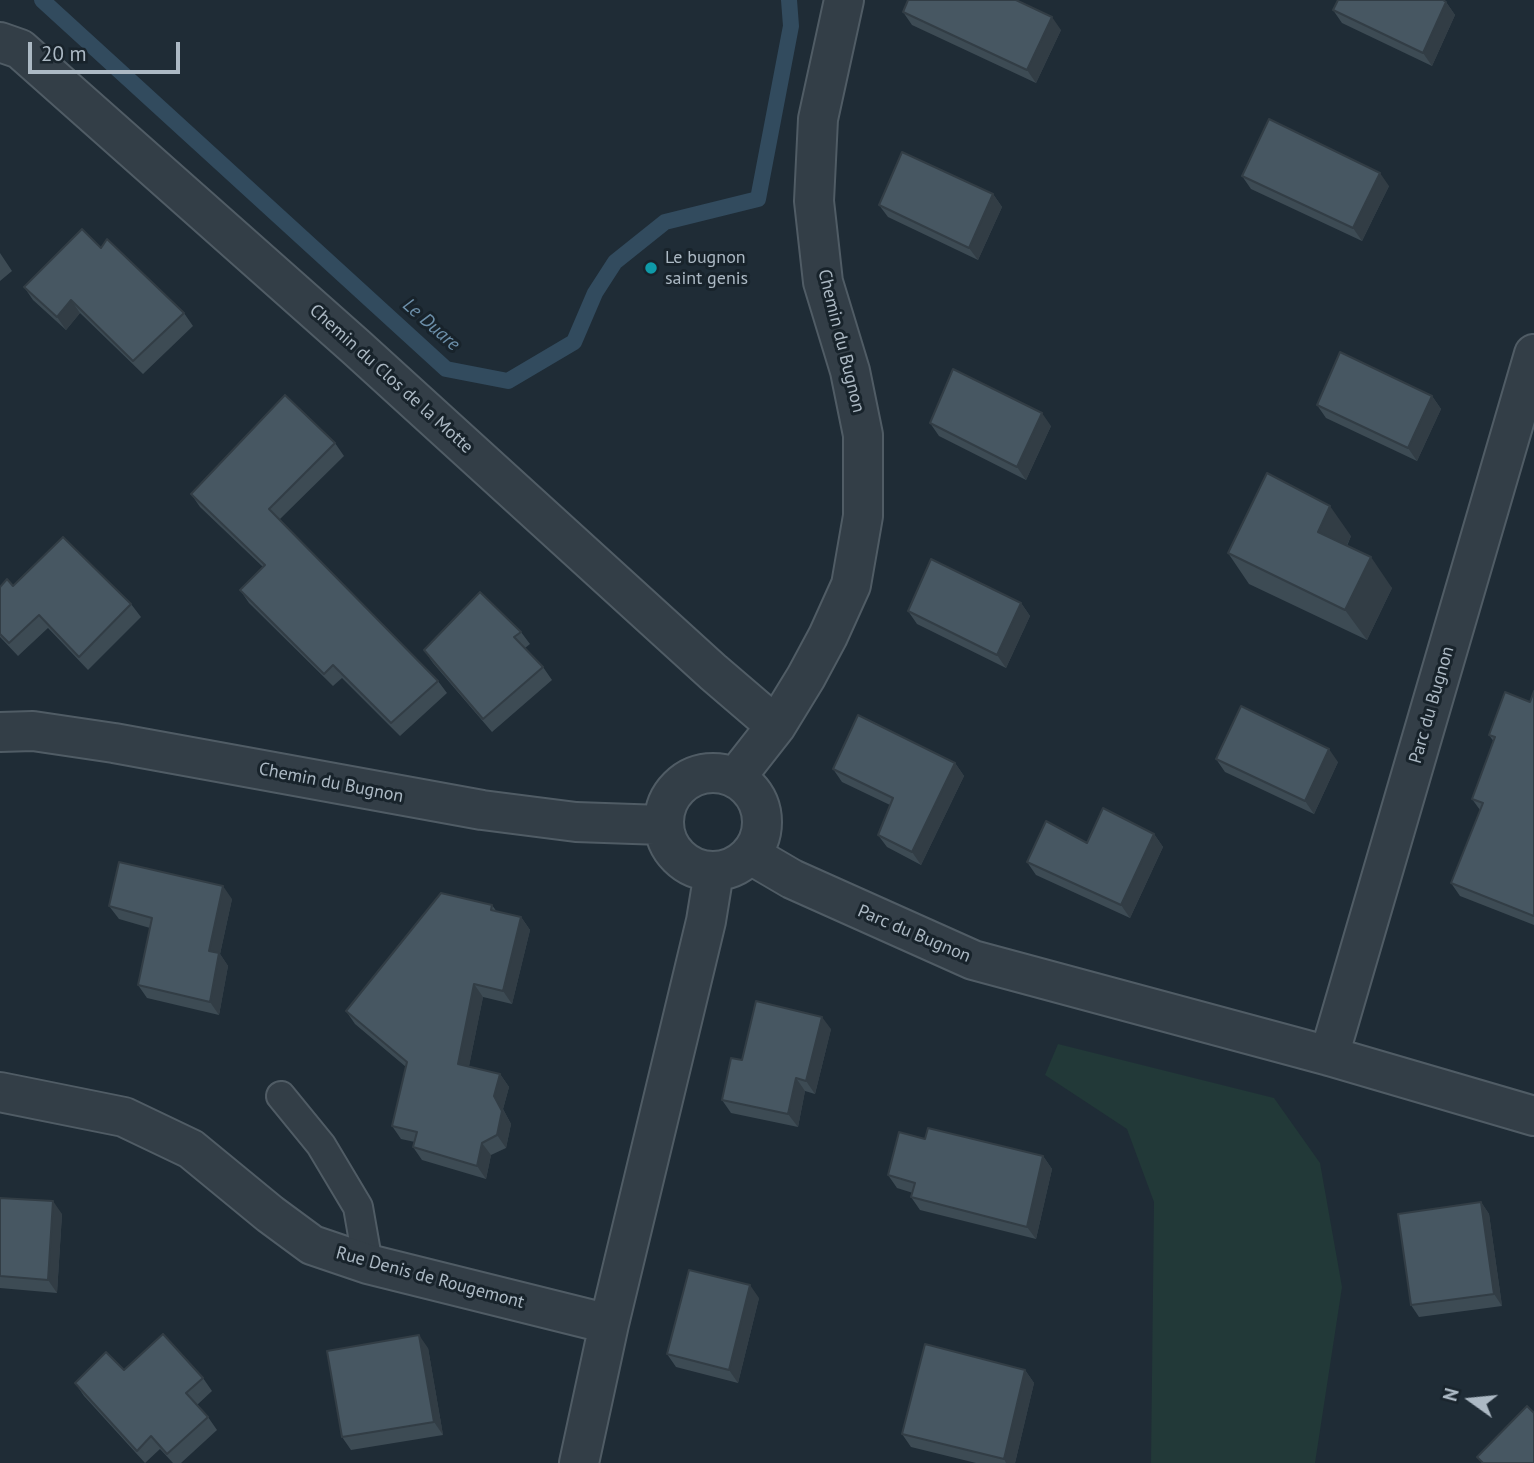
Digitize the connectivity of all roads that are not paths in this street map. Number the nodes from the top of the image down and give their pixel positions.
1 (844, 0) edge
2 (0, 42) edge
3 (1534, 354) edge
4 (776, 726) junction
5 (0, 732) edge
6 (736, 777) junction
7 (662, 825) junction
8 (751, 855) junction
9 (714, 873) junction
10 (1329, 1056) junction
11 (0, 1093) edge
12 (281, 1096) dead end
13 (1534, 1116) edge
14 (368, 1264) junction
15 (608, 1324) junction
16 (579, 1463) edge

1 - 4 street, Chemin du Bugnon
2 - 4 street, Chemin du Clos de la Motte
3 - 10 street, Parc du Bugnon
4 - 6 street, Chemin du Bugnon
5 - 7 street, Chemin du Bugnon
6 - 7 street
6 - 8 street
7 - 9 street
8 - 9 street
8 - 10 street, Parc du Bugnon
9 - 15 street
10 - 13 street, Parc du Bugnon
11 - 14 street, Rue Denis de Rougemont
12 - 14 lane
14 - 15 street, Rue Denis de Rougemont
15 - 16 street

